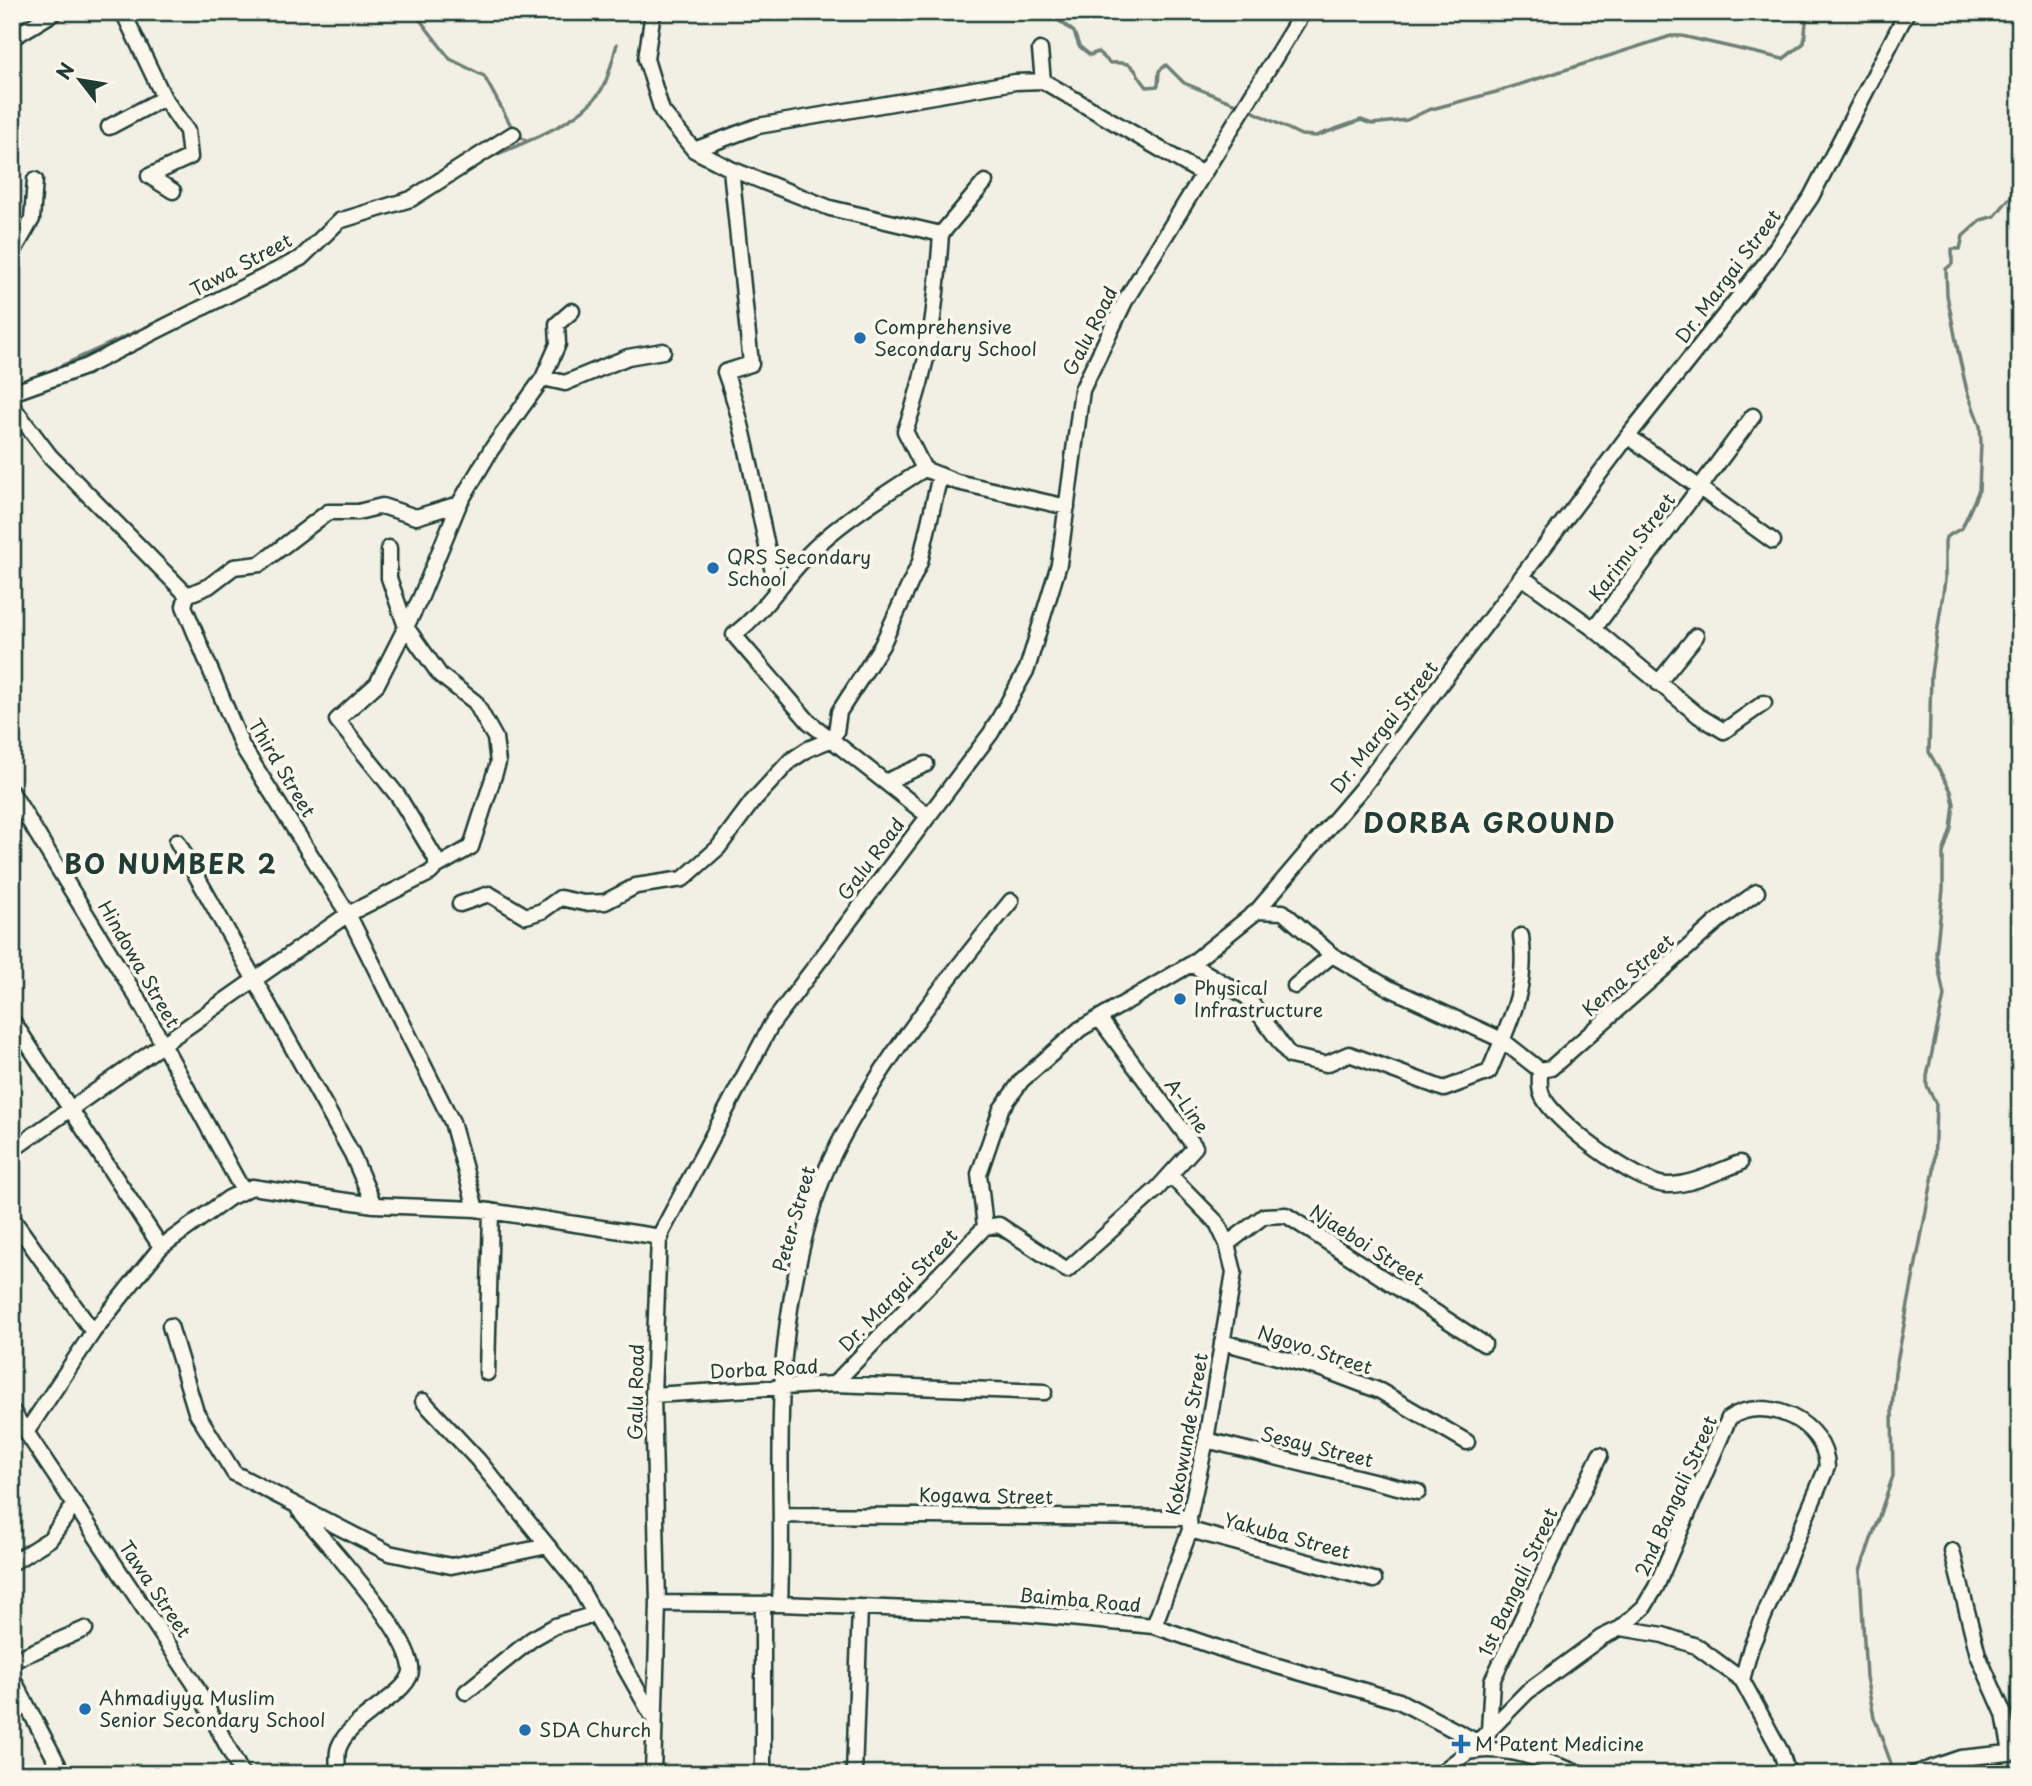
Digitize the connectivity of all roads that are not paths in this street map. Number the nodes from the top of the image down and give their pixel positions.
1 (55, 12) edge
2 (123, 12) edge
3 (653, 12) edge
4 (1303, 12) edge
5 (1907, 12) edge
6 (12, 38) edge
7 (1040, 50) dead end
8 (1043, 81) junction
9 (164, 98) junction
10 (108, 127) dead end
11 (513, 134) dead end
12 (694, 150) junction
13 (731, 169) junction
14 (1203, 174) junction
15 (35, 180) dead end
16 (985, 182) dead end
17 (173, 191) dead end
18 (941, 234) junction
19 (12, 254) edge
20 (572, 311) dead end
21 (663, 351) dead end
22 (542, 378) junction
23 (12, 393) edge
24 (12, 406) edge
25 (1753, 416) dead end
26 (1628, 436) junction
27 (924, 469) junction
28 (940, 475) junction
29 (1700, 488) junction
30 (459, 504) junction
31 (1067, 507) junction
32 (1773, 541) dead end
33 (389, 548) dead end
34 (1522, 577) junction
35 (778, 590) junction
36 (187, 595) junction
37 (406, 627) junction
38 (1594, 629) junction
39 (1696, 636) dead end
40 (1658, 683) junction
41 (1765, 703) dead end
42 (830, 740) junction
43 (926, 764) dead end
44 (885, 782) junction
45 (12, 793) edge
46 (928, 814) junction
47 (177, 841) dead end
48 (436, 867) junction
49 (1757, 891) dead end
50 (1011, 901) dead end
51 (460, 904) dead end
52 (1257, 911) junction
53 (348, 914) junction
54 (1521, 936) dead end
55 (1332, 955) junction
56 (1191, 964) junction
57 (254, 982) junction
58 (1295, 986) dead end
59 (1099, 1018) junction
60 (12, 1020) edge
61 (1502, 1041) junction
62 (164, 1045) junction
63 (1539, 1070) junction
64 (69, 1109) junction
65 (12, 1150) edge
66 (1740, 1163) dead end
67 (1170, 1175) junction
68 (243, 1191) junction
69 (374, 1205) junction
70 (483, 1210) junction
71 (12, 1218) edge
72 (985, 1227) junction
73 (660, 1237) junction
74 (1227, 1244) junction
75 (160, 1247) junction
76 (170, 1326) dead end
77 (93, 1332) junction
78 (1222, 1342) junction
79 (1484, 1344) dead end
80 (487, 1373) dead end
81 (834, 1384) junction
82 (782, 1387) junction
83 (1044, 1392) dead end
84 (653, 1395) junction
85 (423, 1401) dead end
86 (12, 1411) edge
87 (27, 1431) junction
88 (1206, 1440) junction
89 (1467, 1442) dead end
90 (1600, 1455) dead end
91 (1418, 1492) dead end
92 (75, 1504) junction
93 (295, 1504) junction
94 (783, 1515) junction
95 (1189, 1524) junction
96 (548, 1546) junction
97 (1952, 1551) dead end
98 (12, 1563) edge
99 (1374, 1580) dead end
100 (658, 1603) junction
101 (763, 1604) junction
102 (780, 1604) junction
103 (860, 1607) junction
104 (595, 1614) junction
105 (1154, 1626) junction
106 (1621, 1628) junction
107 (85, 1629) dead end
108 (12, 1661) edge
109 (12, 1677) edge
110 (1742, 1680) junction
111 (466, 1692) dead end
112 (654, 1720) junction
113 (1489, 1730) junction
114 (1473, 1747) junction
115 (2015, 1752) edge
116 (63, 1774) edge
117 (242, 1774) edge
118 (338, 1774) edge
119 (653, 1774) edge
120 (763, 1774) edge
121 (854, 1774) edge
122 (1439, 1774) edge
123 (1583, 1774) edge
124 (1788, 1774) edge
125 (1914, 1774) edge

1 - 6 street
2 - 9 street
3 - 12 street
4 - 14 street, Galu Road
5 - 26 street, Dr. Margai Street
7 - 8 street
8 - 12 street
8 - 14 street
9 - 10 street
9 - 17 street
11 - 23 street, Tawa Street
12 - 13 street
13 - 18 street
13 - 35 street
14 - 31 street, Galu Road
15 - 19 street
16 - 18 street
18 - 27 street
20 - 22 street
21 - 22 street
22 - 30 street
24 - 36 street
25 - 29 street, Karimu Street
26 - 29 street
26 - 34 street, Dr. Margai Street
27 - 28 street
27 - 35 street
28 - 31 street
28 - 42 street
29 - 32 street
29 - 38 street, Karimu Street
30 - 36 street
30 - 37 street
31 - 46 street, Galu Road
33 - 37 street
34 - 38 street, Karimu Street
34 - 52 street, Dr. Margai Street
35 - 42 street
36 - 53 street, Third Street
37 - 48 street
37 - 48 street
38 - 40 street
39 - 40 street
40 - 41 street
42 - 44 street
42 - 51 street
43 - 44 street
44 - 46 street
45 - 62 street, Hindowa Street
46 - 73 street, Galu Road
47 - 57 street
48 - 53 street
49 - 63 street, Kema Street
50 - 82 street, Peter Street
52 - 55 street
52 - 56 street, Dr. Margai Street
53 - 57 street
53 - 70 street, Third Street
54 - 61 street
55 - 58 street
55 - 61 street
56 - 59 street, Dr. Margai Street
56 - 61 street
57 - 62 street
57 - 69 street
59 - 67 street, A-Line
59 - 72 street, Dr. Margai Street
60 - 64 street
61 - 63 street
62 - 64 street
62 - 68 street, Hindowa Street
63 - 66 street
64 - 65 street
64 - 75 street
67 - 72 street
67 - 74 street
68 - 69 street
68 - 75 street
69 - 70 street
70 - 73 street
70 - 80 street, Third Street
71 - 77 street
72 - 81 street, Dr. Margai Street
73 - 84 street, Galu Road
74 - 78 street, Kokowunde Street
74 - 79 street, Njaeboi Street
75 - 77 street
76 - 93 street
77 - 87 street
78 - 88 street, Kokowunde Street
78 - 89 street, Ngovo Street
81 - 82 street, Dorba Road
81 - 83 street, Dorba Road
82 - 84 street, Dorba Road
82 - 94 street, Peter Street
84 - 100 street, Galu Road
85 - 96 street
86 - 87 street, Tawa Street
87 - 92 street, Tawa Street
88 - 91 street, Sesay Street
88 - 95 street, Kokowunde Street
90 - 113 street, 1st Bangali Street
92 - 98 street
92 - 117 street, Tawa Street
93 - 96 street
93 - 118 street
94 - 95 street, Kogawa Street
94 - 102 street, Peter Street
95 - 99 street, Yakuba Street
95 - 105 street, Kokowunde Street
96 - 104 street
97 - 115 street
100 - 101 street, Baimba Road
100 - 112 street, Galu Road
101 - 102 street, Baimba Road
101 - 120 street
102 - 103 street, Baimba Road
103 - 105 street, Baimba Road
103 - 121 street
104 - 111 street
104 - 112 street
105 - 114 street, Baimba Road
106 - 110 street
106 - 110 street, 2nd Bangali Street
106 - 113 street
107 - 108 street
109 - 116 street
110 - 124 street
112 - 119 street, Galu Road
113 - 114 street
114 - 122 street
114 - 123 street
115 - 125 street

